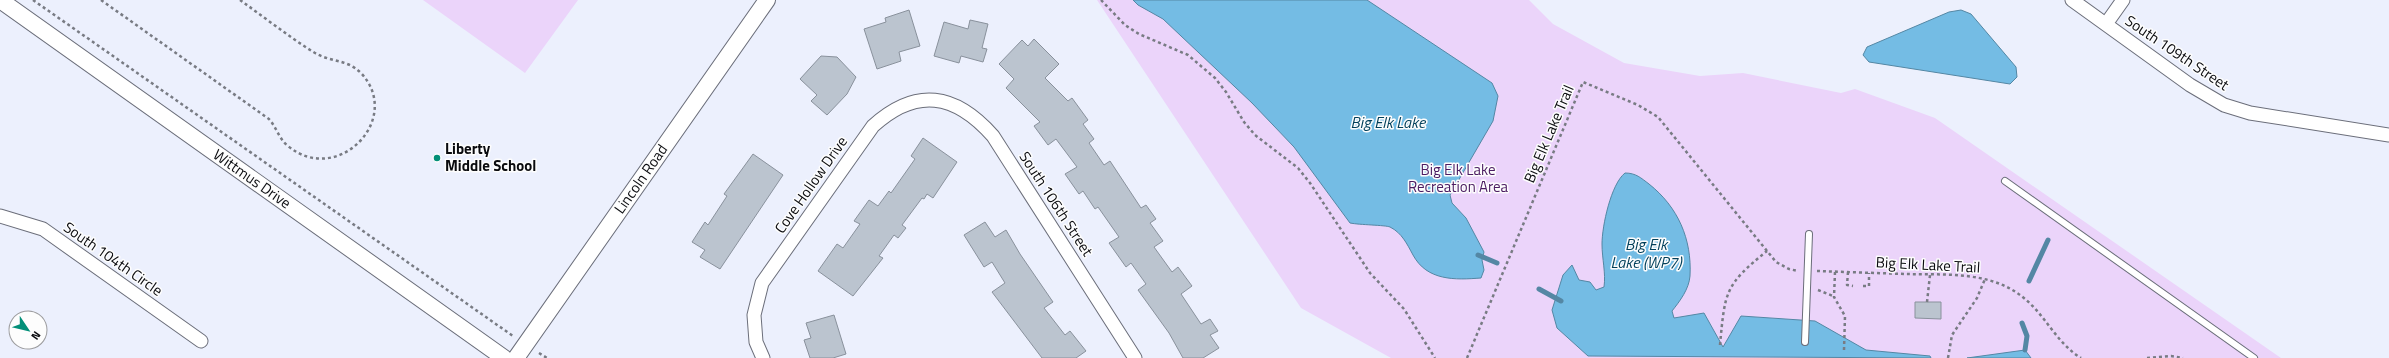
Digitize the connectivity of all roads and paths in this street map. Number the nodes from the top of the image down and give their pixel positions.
1 (0, 0) edge
2 (33, 0) edge
3 (101, 0) edge
4 (240, 0) edge
5 (767, 0) edge
6 (1101, 0) edge
7 (2072, 0) edge
8 (2123, 0) edge
9 (2106, 24) junction
10 (923, 99) joint
11 (2389, 135) edge
12 (2005, 181) dead end
13 (0, 216) edge
14 (1809, 234) dead end
15 (1768, 251) junction
16 (1800, 271) dead end
17 (1814, 271) dead end
18 (1834, 272) junction
19 (1848, 272) junction
20 (1869, 273) junction
21 (1930, 275) junction
22 (1985, 279) junction
23 (1853, 286) dead end
24 (1863, 286) dead end
25 (1807, 289) junction
26 (1834, 297) junction
27 (1927, 302) dead end
28 (201, 341) dead end
29 (1805, 342) dead end
30 (525, 344) junction
31 (1720, 345) dead end
32 (1844, 350) dead end
33 (504, 358) edge
34 (516, 358) edge
35 (547, 358) edge
36 (763, 358) edge
37 (1135, 358) edge
38 (1435, 358) edge
39 (1467, 358) edge
40 (1948, 358) edge
41 (2081, 358) edge
42 (2147, 358) edge
43 (2183, 358) edge
44 (2254, 358) edge

1 - 33 street, Wittmus Drive
2 - 30 path
3 - 4 path
5 - 30 street, Lincoln Road
6 - 38 path
7 - 9 street, South 109th Street
8 - 9 street
9 - 11 street, South 109th Street
10 - 36 street, Cove Hollow Drive
10 - 37 street, South 106th Street
12 - 44 lane
13 - 28 street, South 104th Circle
14 - 25 lane
15 - 16 path, Big Elk Lake Trail
15 - 31 path
15 - 39 path, Big Elk Lake Trail
17 - 18 path, Big Elk Lake Trail
18 - 19 path, Big Elk Lake Trail
18 - 26 path
19 - 20 path, Big Elk Lake Trail
19 - 23 path
20 - 21 path, Big Elk Lake Trail
20 - 24 path
21 - 22 path, Big Elk Lake Trail
21 - 27 path
22 - 40 path
22 - 41 path, Big Elk Lake Trail
25 - 26 path
25 - 29 lane
26 - 32 path
30 - 34 street, Lincoln Road
30 - 35 path
42 - 43 path

